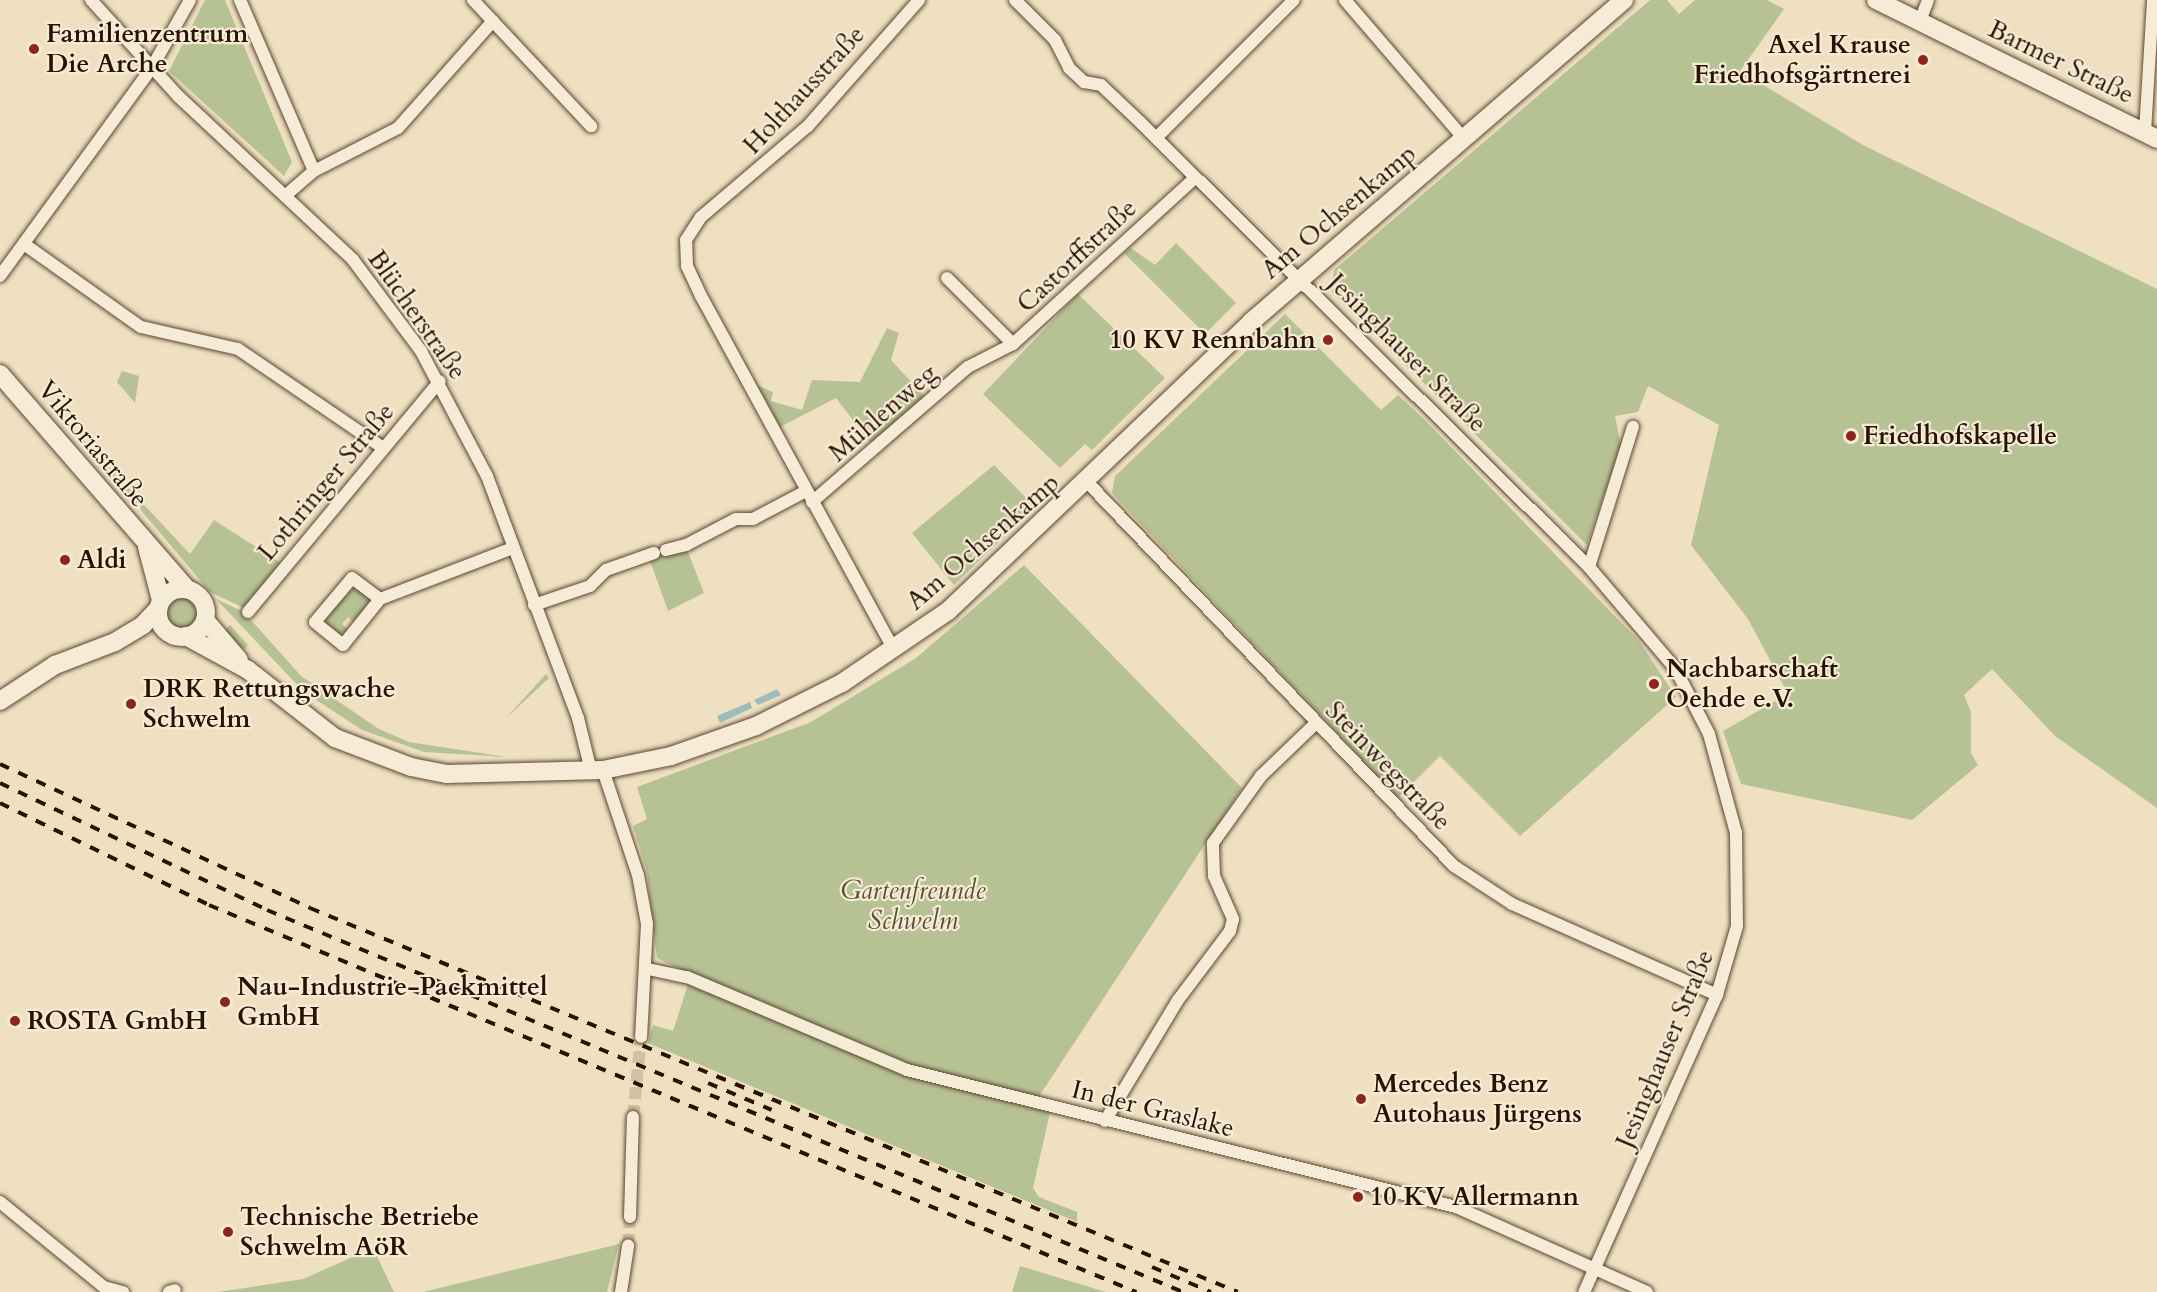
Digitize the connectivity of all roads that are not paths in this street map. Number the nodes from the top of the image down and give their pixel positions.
1 (91, 0) edge
2 (190, 0) edge
3 (240, 0) edge
4 (473, 0) edge
5 (919, 0) edge
6 (1015, 0) edge
7 (1294, 0) edge
8 (1345, 0) edge
9 (1624, 0) edge
10 (1876, 0) edge
11 (1928, 0) edge
12 (2153, 0) edge
13 (493, 21) junction
14 (1920, 21) junction
15 (151, 69) junction
16 (591, 126) dead end
17 (2151, 135) edge
18 (1156, 138) junction
19 (1464, 139) junction
20 (314, 171) junction
21 (1195, 178) junction
22 (285, 196) junction
23 (24, 244) junction
24 (0, 276) edge
25 (947, 278) dead end
26 (1299, 279) junction
27 (1013, 344) junction
28 (983, 357) joint
29 (0, 374) edge
30 (440, 381) junction
31 (1633, 427) dead end
32 (383, 448) junction
33 (1088, 483) junction
34 (809, 496) junction
35 (147, 547) junction
36 (513, 548) junction
37 (1589, 567) junction
38 (187, 589) junction
39 (380, 599) junction
40 (159, 604) junction
41 (534, 605) junction
42 (248, 612) dead end
43 (205, 620) junction
44 (179, 636) junction
45 (115, 642) junction
46 (894, 650) junction
47 (248, 670) junction
48 (0, 701) edge
49 (1316, 723) junction
50 (597, 771) junction
51 (648, 969) junction
52 (1717, 995) junction
53 (641, 1037) tunnel mouth
54 (633, 1118) tunnel mouth
55 (1105, 1121) junction
56 (0, 1202) edge
57 (630, 1217) tunnel mouth
58 (628, 1246) tunnel mouth
59 (1594, 1269) junction
60 (123, 1292) edge
61 (621, 1292) edge
62 (1584, 1292) edge
63 (1647, 1292) edge

1 - 15 street, Blücherstraße
2 - 15 street
3 - 20 street
4 - 13 street
5 - 34 street, Holthausstraße
6 - 18 street, Jesinghauser Straße
7 - 18 street
8 - 19 street
9 - 19 main road, Am Ochsenkamp
10 - 14 main road, Barmer Straße
11 - 14 street
12 - 17 street
13 - 16 street
13 - 20 street
14 - 17 main road, Barmer Straße
15 - 22 street, Blücherstraße
15 - 23 street
18 - 21 street, Jesinghauser Straße
19 - 26 main road, Am Ochsenkamp
20 - 22 street
21 - 26 street, Jesinghauser Straße
21 - 27 street, Castorffstraße
22 - 30 street, Blücherstraße
23 - 24 street
23 - 32 street
25 - 27 street
26 - 33 main road, Am Ochsenkamp
26 - 37 street, Jesinghauser Straße
27 - 28 street, Castorffstraße
28 - 34 street, Mühlenweg
29 - 35 main road, Viktoriastraße
30 - 32 street, Lothringer Straße
30 - 36 street, Blücherstraße
31 - 37 street
32 - 42 street, Lothringer Straße
33 - 46 main road, Am Ochsenkamp
33 - 49 street, Steinwegstraße
34 - 41 street, Mühlenweg
34 - 46 street
35 - 38 main road, Viktoriastraße
35 - 40 main road, Viktoriastraße
36 - 39 street
36 - 41 street, Blücherstraße
37 - 52 street, Jesinghauser Straße
38 - 40 main road
38 - 43 main road
39 - 39 street
40 - 44 main road
40 - 45 main road
41 - 50 street, Blücherstraße
43 - 44 main road
43 - 47 main road, Am Ochsenkamp
44 - 45 main road
44 - 47 main road, Am Ochsenkamp
45 - 48 main road
46 - 50 main road, Am Ochsenkamp
47 - 50 main road, Am Ochsenkamp
49 - 52 street, Steinwegstraße
49 - 55 street
50 - 51 street, Blücherstraße
51 - 53 street, Blücherstraße
51 - 55 street, In der Graslake
52 - 59 street, Jesinghauser Straße
54 - 57 street
55 - 59 street, In der Graslake
56 - 60 street
58 - 61 street
59 - 62 street, Jesinghauser Straße
59 - 63 street, In der Graslake

